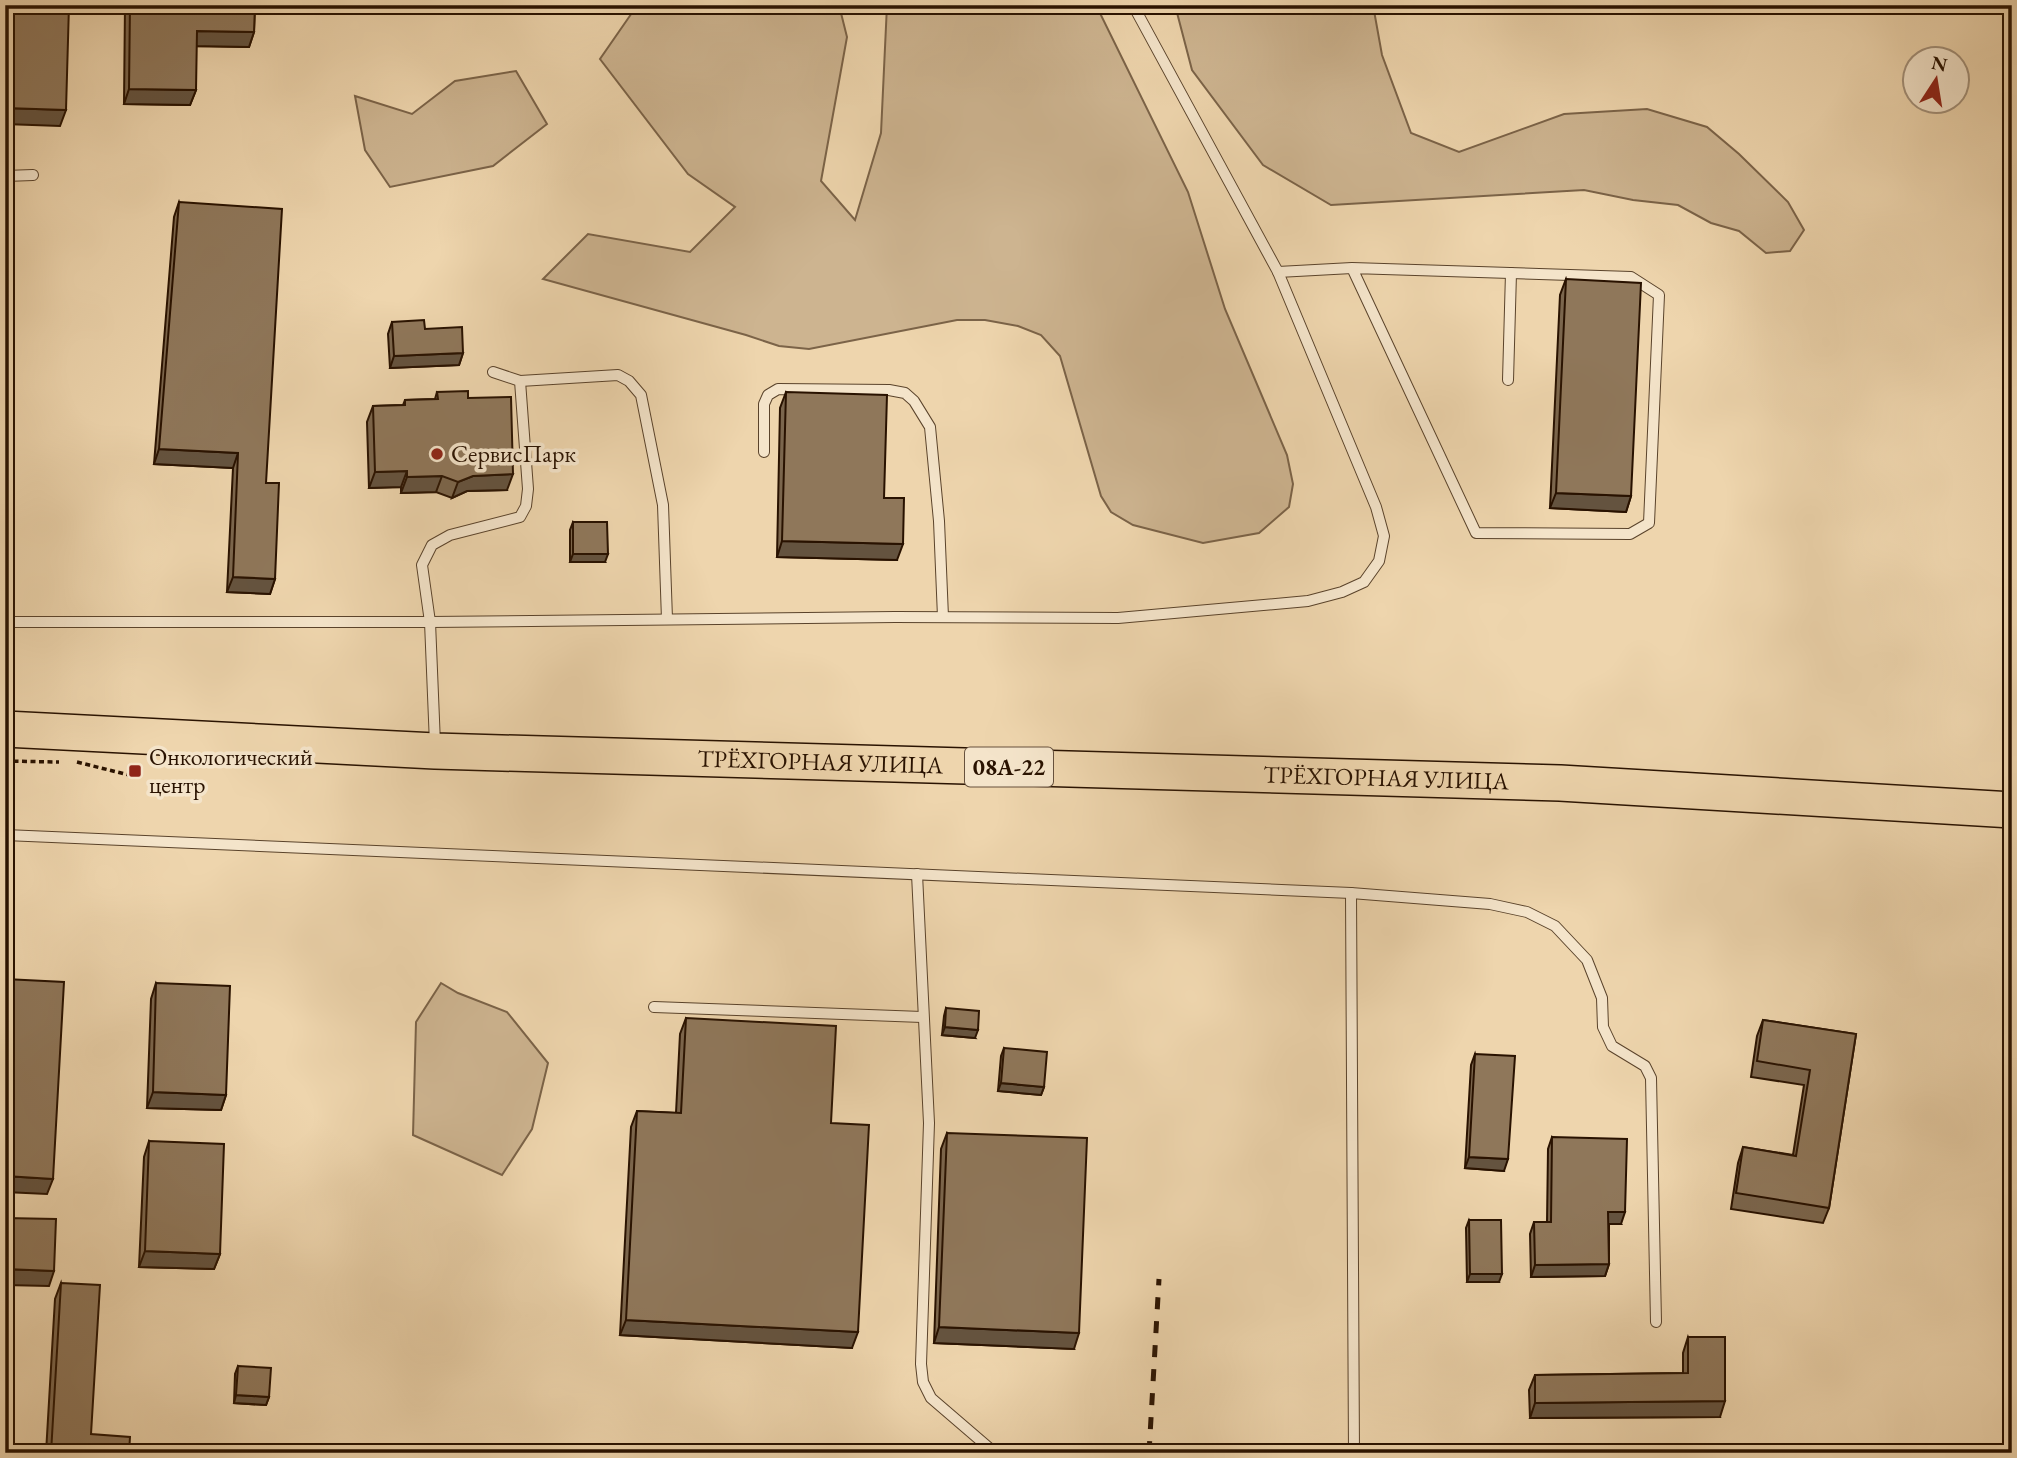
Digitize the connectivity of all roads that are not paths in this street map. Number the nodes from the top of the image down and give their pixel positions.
1 (1133, 5) edge
2 (33, 175) dead end
3 (5, 176) edge
4 (1352, 268) junction
5 (1278, 272) junction
6 (1511, 273) junction
7 (493, 372) dead end
8 (1508, 380) dead end
9 (520, 381) junction
10 (764, 452) dead end
11 (943, 617) junction
12 (667, 619) junction
13 (5, 622) edge
14 (430, 622) junction
15 (5, 729) edge
16 (435, 751) junction
17 (2012, 810) edge
18 (5, 835) edge
19 (917, 874) junction
20 (1351, 893) junction
21 (654, 1007) dead end
22 (922, 1017) junction
23 (1656, 1322) dead end
24 (995, 1453) edge
25 (1354, 1453) edge

1 - 5 lane
2 - 3 lane
4 - 5 lane
4 - 6 lane
4 - 6 lane
5 - 11 lane
6 - 8 lane
7 - 9 lane
9 - 12 lane
9 - 14 lane
10 - 11 lane
11 - 12 lane
12 - 14 lane
13 - 14 lane
14 - 16 lane
15 - 16 highway, ТРЁХГОРНАЯ УЛИЦА / 08А-22
16 - 17 highway, ТРЁХГОРНАЯ УЛИЦА / 08А-22
18 - 19 lane
19 - 20 lane
19 - 22 lane
20 - 23 lane
20 - 25 lane
21 - 22 lane
22 - 24 lane

